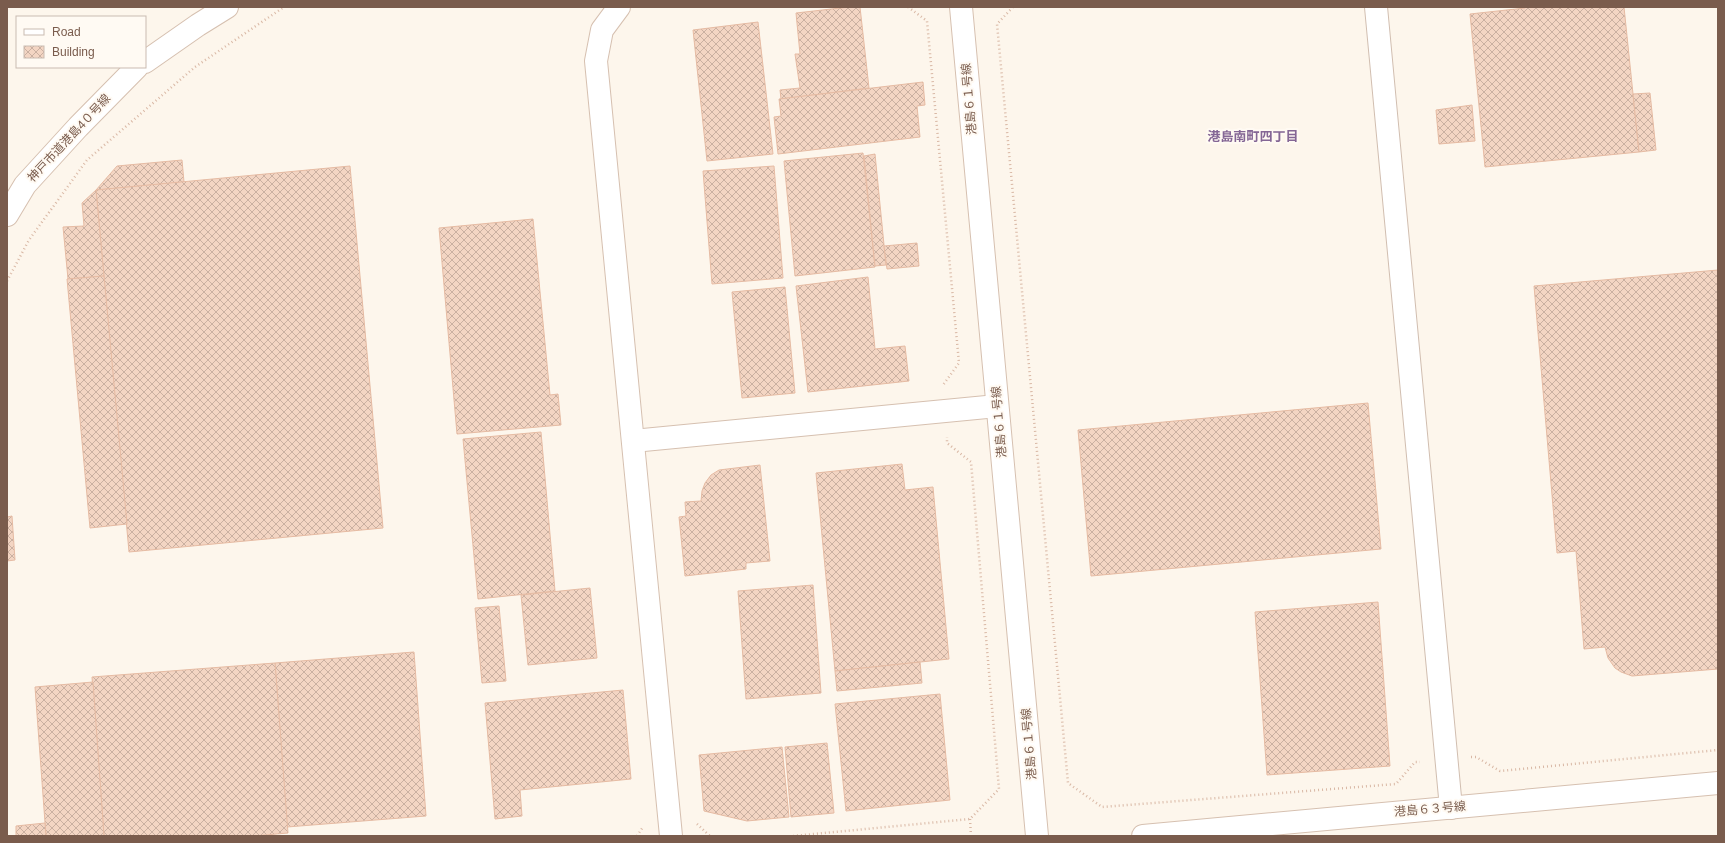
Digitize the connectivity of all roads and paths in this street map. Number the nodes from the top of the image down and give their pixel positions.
1 (227, 7) edge
2 (284, 7) edge
3 (619, 7) edge
4 (908, 7) edge
5 (961, 7) edge
6 (1013, 7) edge
7 (1376, 7) edge
8 (146, 61) edge
9 (136, 68) edge
10 (7, 215) edge
11 (7, 281) edge
12 (942, 386) dead end
13 (997, 406) junction
14 (633, 441) junction
15 (947, 443) dead end
16 (1718, 750) edge
17 (1476, 757) dead end
18 (1415, 762) dead end
19 (1718, 783) edge
20 (1451, 808) junction
21 (970, 819) junction
22 (671, 836) edge
23 (793, 836) edge
24 (971, 836) edge
25 (1037, 836) edge
26 (1142, 836) edge

1 - 8 street
2 - 11 path
3 - 14 street
4 - 12 path
5 - 13 street, 港島６１号線
6 - 18 path
7 - 20 street
9 - 10 street, 神戸市道港島4０号線
13 - 14 street
13 - 25 street, 港島６１号線
14 - 22 street
15 - 21 path
16 - 17 path
19 - 20 street, 港島６３号線
20 - 26 street, 港島６３号線
21 - 23 path
21 - 24 path

